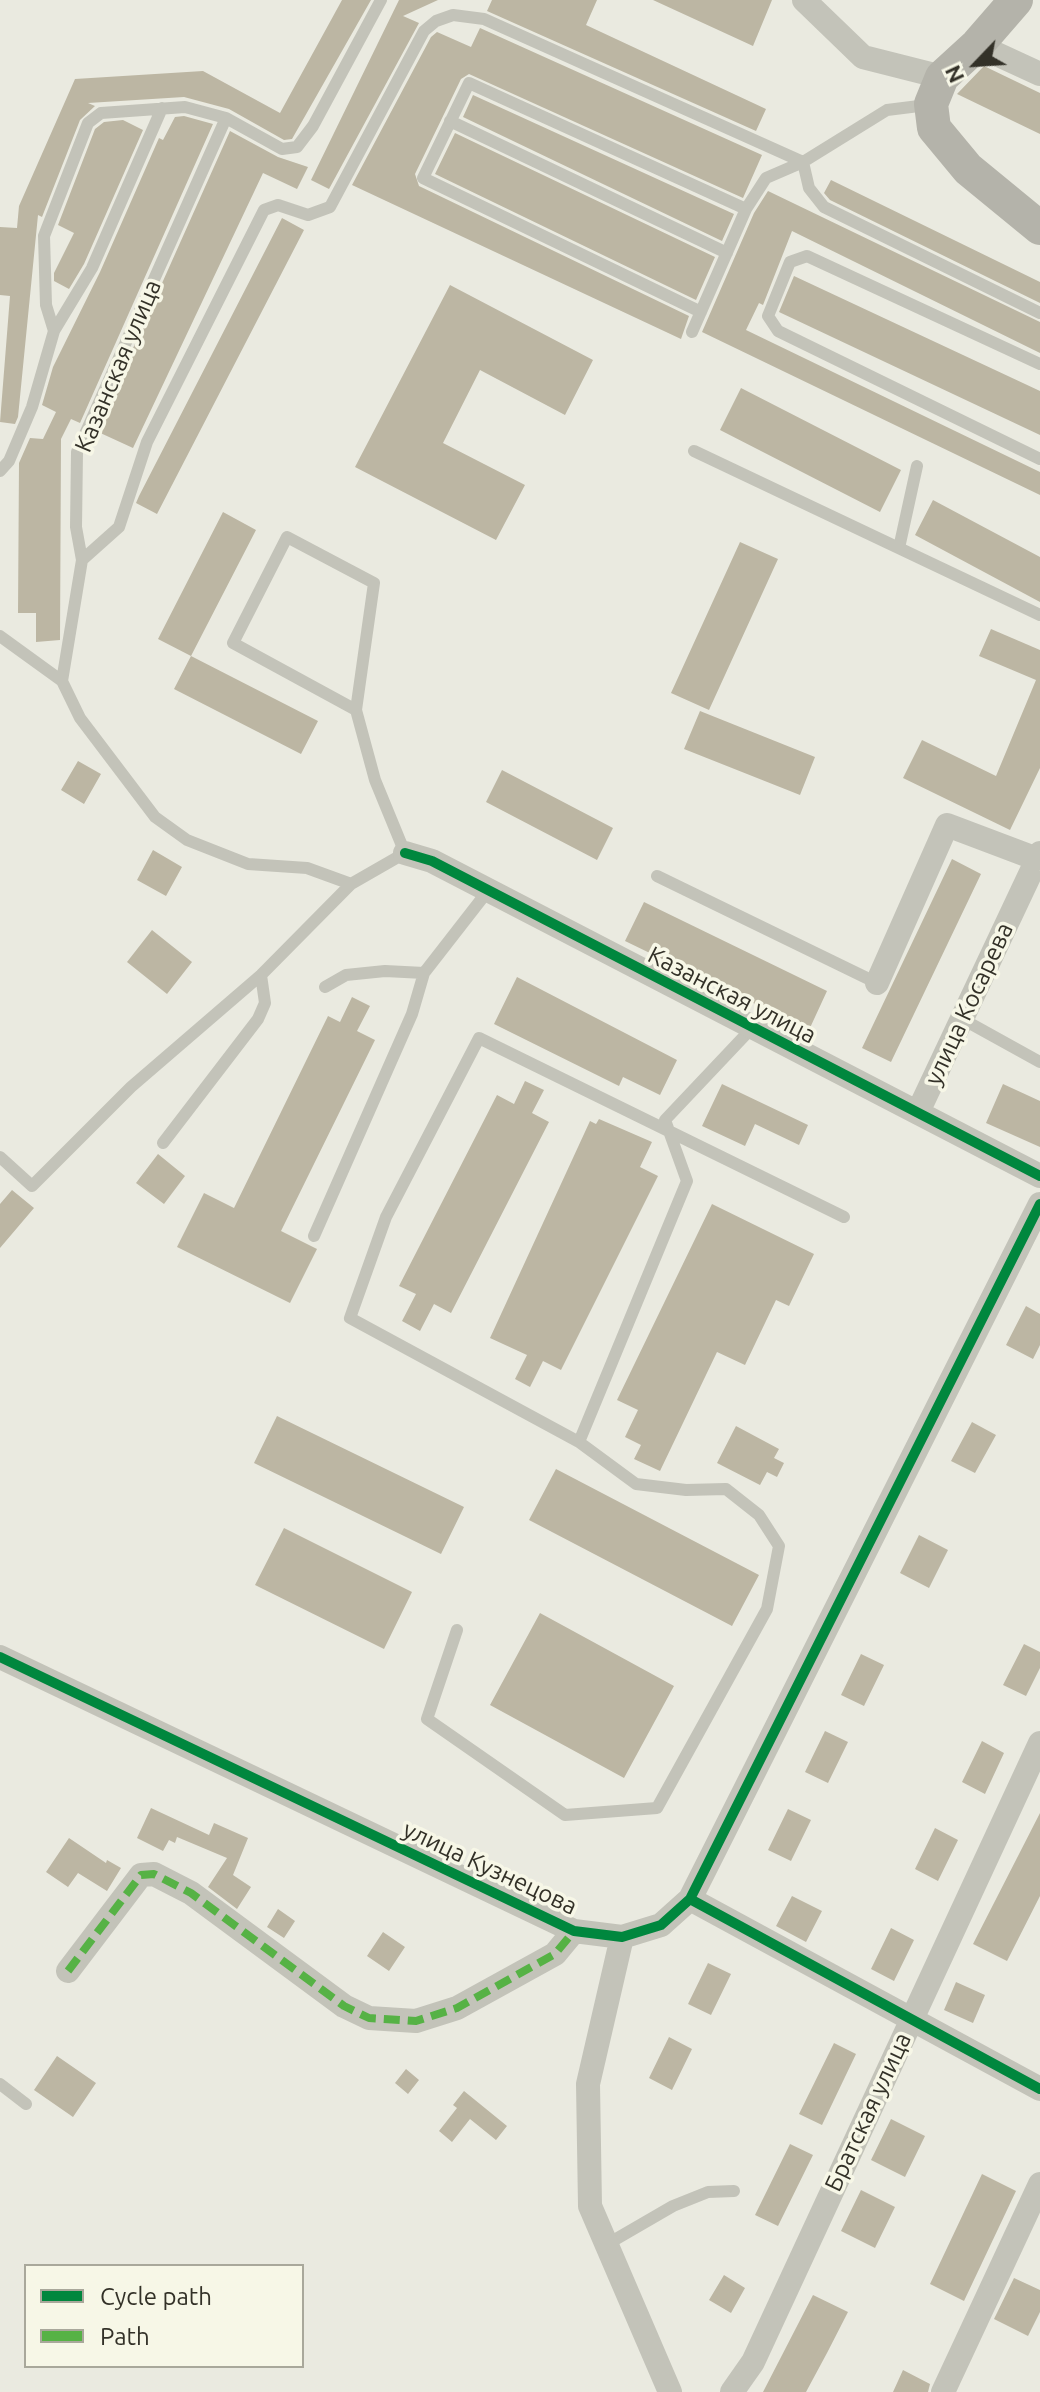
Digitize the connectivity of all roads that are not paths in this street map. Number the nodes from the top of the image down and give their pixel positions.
1 (381, 0) edge
2 (1016, 0) edge
3 (811, 3) edge
4 (977, 45) junction
5 (1040, 74) edge
6 (936, 91) junction
7 (162, 108) junction
8 (226, 118) junction
9 (450, 121) junction
10 (803, 162) junction
11 (746, 209) junction
12 (1040, 228) edge
13 (727, 253) junction
14 (701, 312) junction
15 (1040, 313) edge
16 (54, 331) junction
17 (692, 332) dead end
18 (1040, 364) edge
19 (694, 451) dead end
20 (1040, 459) edge
21 (917, 466) dead end
22 (0, 471) edge
23 (899, 548) junction
24 (82, 560) junction
25 (1040, 615) edge
26 (0, 636) edge
27 (62, 681) junction
28 (356, 710) junction
29 (405, 853) junction
30 (1039, 856) edge
31 (657, 876) dead end
32 (351, 884) junction
33 (487, 892) junction
34 (424, 973) junction
35 (261, 975) junction
36 (877, 983) joint
37 (325, 987) dead end
38 (964, 1020) junction
39 (751, 1029) junction
40 (1040, 1062) edge
41 (918, 1112) junction
42 (669, 1131) junction
43 (163, 1143) dead end
44 (0, 1157) edge
45 (1040, 1176) edge
46 (1040, 1204) edge
47 (844, 1217) dead end
48 (314, 1236) dead end
49 (579, 1442) junction
50 (457, 1630) dead end
51 (0, 1657) edge
52 (1040, 1743) edge
53 (690, 1899) junction
54 (574, 1931) junction
55 (622, 1937) junction
56 (68, 1971) dead end
57 (911, 2020) junction
58 (0, 2084) edge
59 (1040, 2089) edge
60 (26, 2104) dead end
61 (1040, 2184) edge
62 (734, 2191) dead end
63 (604, 2246) junction
64 (670, 2392) edge
65 (732, 2392) edge
66 (943, 2392) edge

1 - 8 lane
2 - 4 street
3 - 6 street
4 - 5 street
4 - 6 street
6 - 10 lane
6 - 12 street
7 - 8 lane
7 - 16 lane
7 - 16 lane
8 - 24 lane, Казанская улица
9 - 11 lane
9 - 13 lane
9 - 14 lane
10 - 11 lane
10 - 15 lane
10 - 24 lane
11 - 13 lane
13 - 14 lane
14 - 17 lane
16 - 22 lane
18 - 20 lane
19 - 23 lane
21 - 23 lane
23 - 25 lane
24 - 27 lane, Казанская улица
26 - 27 lane
27 - 32 lane
28 - 28 lane
28 - 29 lane
29 - 32 lane
29 - 33 street, Казанская улица
30 - 36 street
30 - 38 street, улица Косарева
31 - 36 lane
32 - 35 lane
33 - 34 lane
33 - 39 street, Казанская улица
34 - 37 lane
34 - 48 lane
35 - 43 lane
35 - 44 lane
38 - 40 lane
38 - 41 street, улица Косарева
39 - 41 street, Казанская улица
39 - 42 lane
41 - 45 street, Казанская улица
42 - 47 lane
42 - 49 lane
42 - 49 lane
46 - 53 street
49 - 50 lane
51 - 54 street, улица Кузнецова
52 - 57 street, Братская улица
53 - 55 street, улица Кузнецова
53 - 57 street
54 - 55 street, улица Кузнецова
54 - 56 street
55 - 63 street
57 - 59 street
57 - 65 street, Братская улица
58 - 60 lane
61 - 66 street
62 - 63 lane
63 - 64 street

